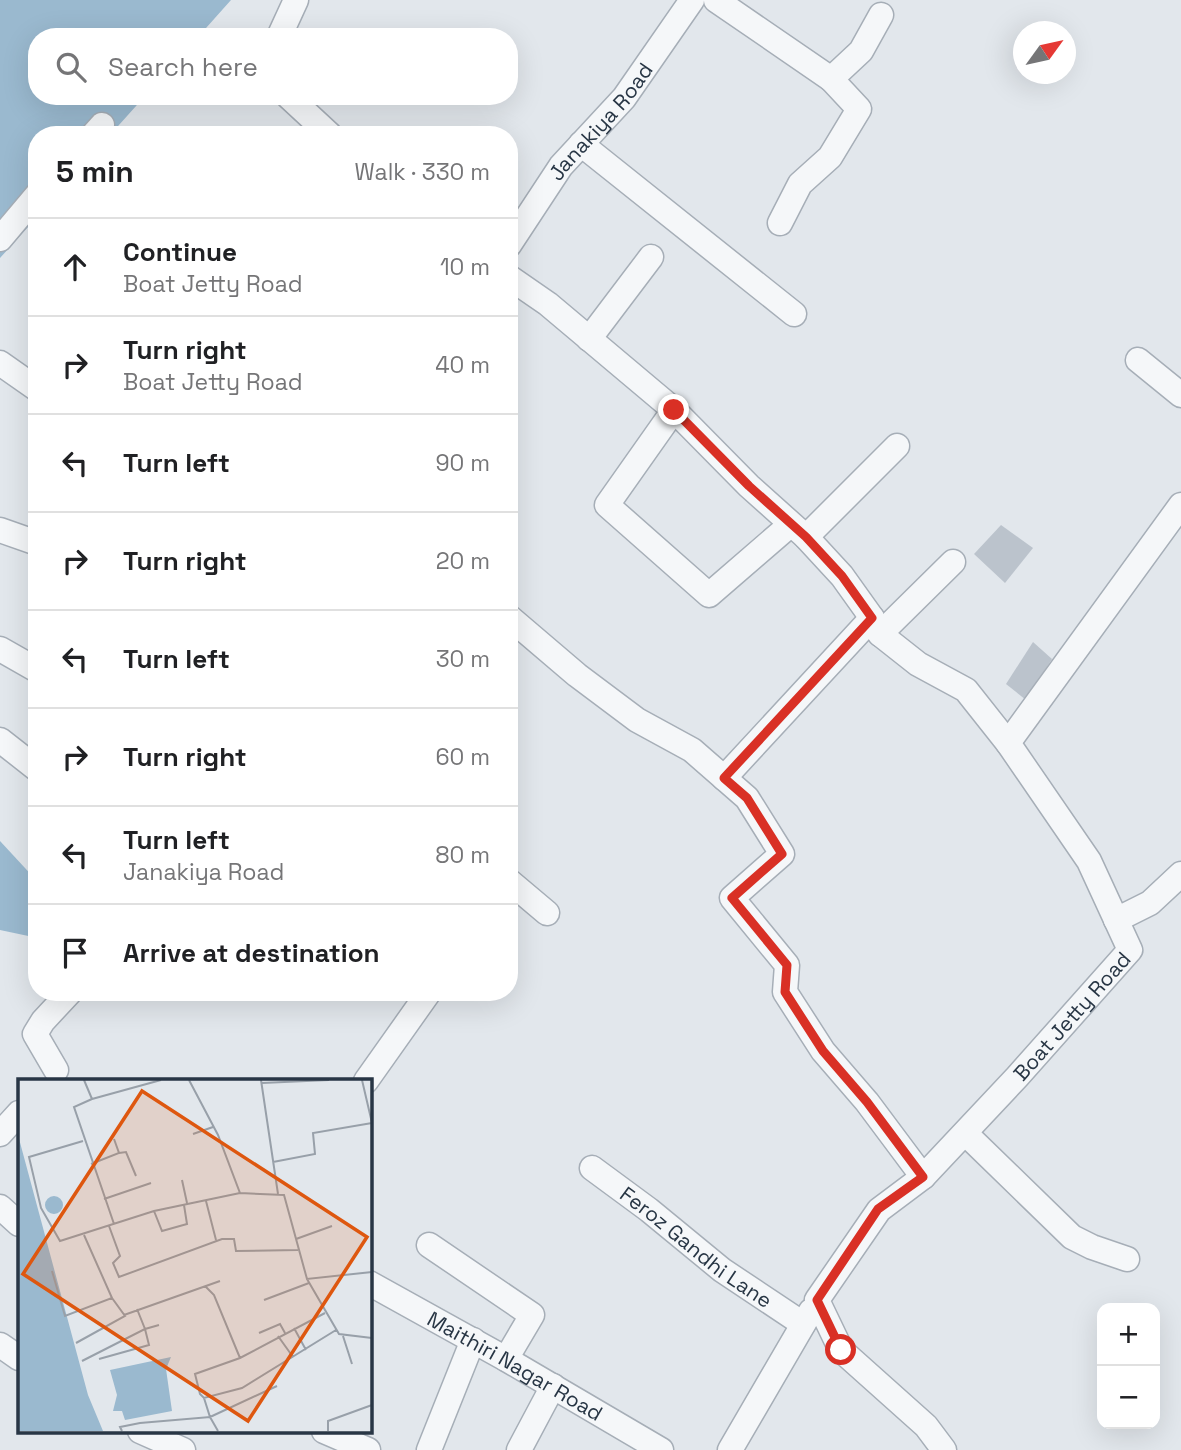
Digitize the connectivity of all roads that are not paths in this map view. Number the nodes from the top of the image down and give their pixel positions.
1 (296, 0) edge
2 (692, 0) edge
3 (716, 0) edge
4 (881, 15) dead end
5 (283, 28) edge
6 (831, 79) junction
7 (298, 105) edge
8 (320, 126) edge
9 (581, 145) junction
10 (28, 206) edge
11 (780, 223) dead end
12 (518, 232) edge
13 (0, 239) edge
14 (650, 257) dead end
15 (518, 283) edge
16 (794, 314) dead end
17 (589, 338) junction
18 (1138, 360) dead end
19 (0, 363) edge
20 (28, 383) edge
21 (1181, 396) edge
22 (674, 410) junction
23 (897, 446) dead end
24 (1181, 505) edge
25 (0, 530) edge
26 (798, 531) junction
27 (28, 540) edge
28 (953, 562) dead end
29 (518, 625) edge
30 (876, 626) junction
31 (0, 649) edge
32 (28, 665) edge
33 (0, 740) edge
34 (1008, 743) junction
35 (28, 762) edge
36 (724, 778) junction
37 (1181, 874) edge
38 (518, 889) edge
39 (547, 913) dead end
40 (1116, 920) junction
41 (62, 1001) edge
42 (423, 1001) edge
43 (57, 1077) edge
44 (367, 1079) edge
45 (18, 1114) edge
46 (965, 1133) junction
47 (0, 1134) edge
48 (592, 1168) dead end
49 (923, 1177) junction
50 (0, 1207) edge
51 (18, 1223) edge
52 (429, 1245) dead end
53 (1127, 1259) dead end
54 (371, 1284) edge
55 (817, 1300) junction
56 (803, 1324) junction
57 (473, 1340) junction
58 (0, 1345) edge
59 (18, 1357) edge
60 (506, 1359) junction
61 (552, 1386) junction
62 (142, 1432) edge
63 (326, 1432) edge
64 (183, 1450) edge
65 (368, 1450) edge
66 (429, 1450) edge
67 (519, 1450) edge
68 (661, 1450) edge
69 (730, 1450) edge
70 (944, 1450) edge

1 - 5 street
2 - 9 street, Janakiya Road
3 - 6 street
4 - 6 street
6 - 11 street
7 - 8 street
9 - 12 street, Janakiya Road
9 - 16 street
10 - 13 street
14 - 17 street
15 - 17 street
17 - 22 street
18 - 21 street
19 - 20 street
22 - 26 street
22 - 26 street
23 - 26 street
24 - 34 street
25 - 27 street
26 - 30 street
28 - 30 street
29 - 36 street
30 - 34 street
30 - 36 street
31 - 32 street
33 - 35 street
34 - 40 street, Boat Jetty Road
36 - 49 street
37 - 40 street
38 - 39 street
40 - 46 street, Boat Jetty Road
41 - 43 street
42 - 44 street
45 - 47 street
46 - 49 street, Boat Jetty Road
46 - 53 street
48 - 56 street, Feroz Gandhi Lane
49 - 55 street, Boat Jetty Road
50 - 51 street
52 - 60 street
54 - 57 street, Maithiri Nagar Road
55 - 56 street, Boat Jetty Road
55 - 70 street
56 - 69 street, Boat Jetty Road
57 - 60 street, Maithiri Nagar Road
57 - 66 street
58 - 59 street
60 - 61 street, Maithiri Nagar Road
61 - 67 street
61 - 68 street, Maithiri Nagar Road
62 - 64 street
63 - 65 street

